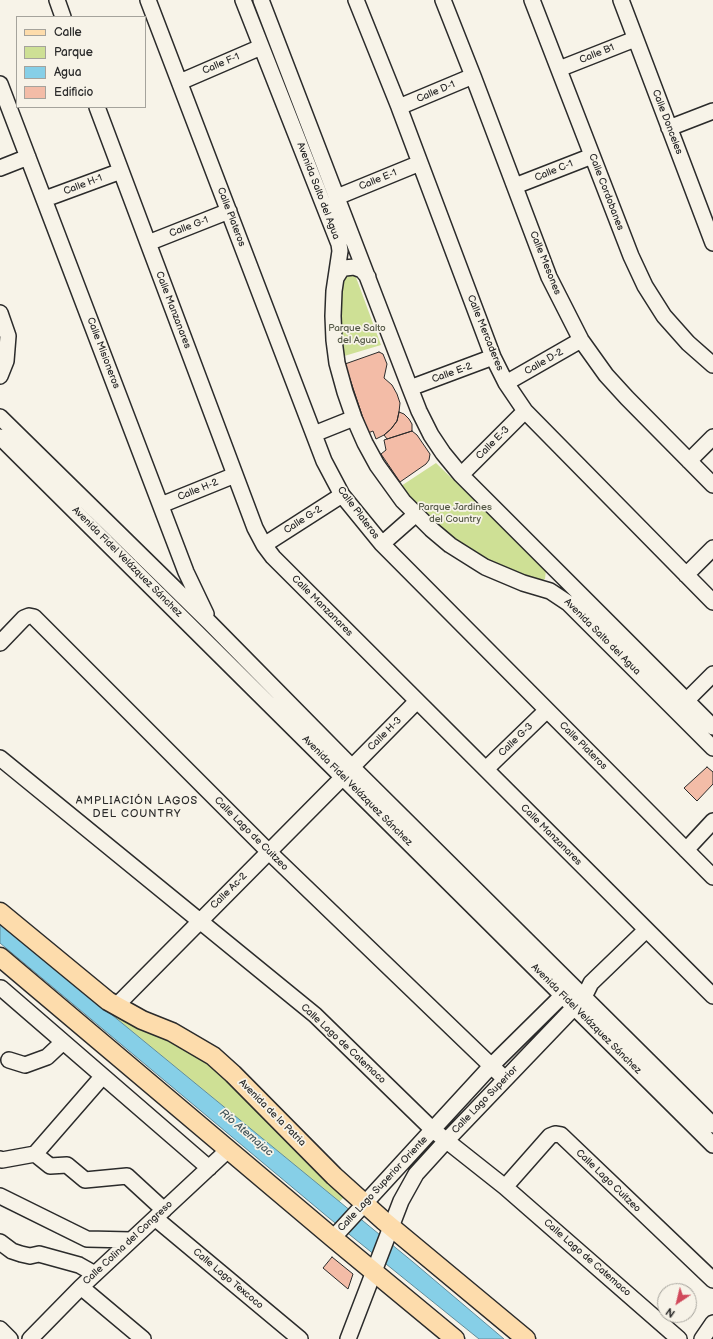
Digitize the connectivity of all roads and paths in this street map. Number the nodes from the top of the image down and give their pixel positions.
1 (57, 0) edge
2 (148, 0) edge
3 (243, 0) edge
4 (261, 0) edge
5 (356, 0) edge
6 (443, 0) edge
7 (532, 0) edge
8 (621, 0) edge
9 (63, 16) edge
10 (635, 39) junction
11 (262, 47) junction
12 (559, 69) junction
13 (474, 76) junction
14 (180, 82) junction
15 (0, 84) edge
16 (295, 90) junction
17 (280, 95) junction
18 (399, 107) junction
19 (97, 108) edge
20 (713, 111) edge
21 (669, 128) junction
22 (592, 156) junction
23 (28, 157) junction
24 (420, 163) junction
25 (0, 168) edge
26 (121, 171) junction
27 (515, 186) junction
28 (337, 197) junction
29 (45, 199) junction
30 (229, 212) junction
31 (148, 243) junction
32 (713, 243) edge
33 (368, 277) junction
34 (336, 278) junction
35 (0, 313) edge
36 (581, 340) junction
37 (493, 357) junction
38 (713, 365) edge
39 (0, 376) edge
40 (506, 383) junction
41 (410, 388) junction
42 (525, 411) junction
43 (0, 417) edge
44 (354, 418) junction
45 (314, 434) junction
46 (713, 436) edge
47 (0, 437) edge
48 (689, 461) junction
49 (235, 475) junction
50 (461, 475) junction
51 (713, 485) edge
52 (342, 494) junction
53 (161, 505) junction
54 (416, 514) junction
55 (382, 544) junction
56 (264, 545) junction
57 (713, 548) edge
58 (546, 560) junction
59 (686, 575) junction
60 (537, 587) junction
61 (713, 602) edge
62 (209, 622) junction
63 (0, 643) edge
64 (655, 669) junction
65 (713, 674) edge
66 (645, 680) junction
67 (686, 700) junction
68 (417, 701) junction
69 (547, 710) junction
70 (713, 727) edge
71 (307, 731) junction
72 (713, 748) edge
73 (0, 758) edge
74 (486, 769) junction
75 (347, 772) junction
76 (713, 821) edge
77 (686, 850) junction
78 (268, 852) junction
79 (713, 877) edge
80 (0, 912) edge
81 (200, 921) junction
82 (646, 930) junction
83 (0, 957) edge
84 (19, 973) junction
85 (591, 983) junction
86 (1, 989) edge
87 (568, 990) junction
88 (712, 992) edge
89 (579, 1002) junction
90 (116, 1006) junction
91 (63, 1042) junction
92 (9, 1060) dead end
93 (492, 1065) junction
94 (102, 1077) junction
95 (506, 1079) junction
96 (664, 1086) junction
97 (713, 1125) edge
98 (433, 1130) junction
99 (446, 1141) junction
100 (713, 1145) edge
101 (228, 1150) junction
102 (35, 1154) junction
103 (0, 1159) edge
104 (209, 1168) junction
105 (505, 1187) junction
106 (0, 1196) edge
107 (362, 1206) junction
108 (160, 1214) junction
109 (389, 1231) junction
110 (336, 1235) junction
111 (131, 1240) junction
112 (0, 1242) edge
113 (375, 1268) junction
114 (95, 1274) junction
115 (713, 1280) edge
116 (81, 1287) junction
117 (713, 1323) edge
118 (0, 1329) edge
119 (10, 1339) edge
120 (30, 1339) edge
121 (143, 1339) edge
122 (300, 1339) edge
123 (348, 1339) edge
124 (455, 1339) edge
125 (526, 1339) edge
126 (679, 1339) edge
127 (702, 1339) edge

1 - 9 street
2 - 14 street, Calle Plateros
3 - 11 street, Avenida Salto del Agua
4 - 16 street, Avenida Salto del Agua
5 - 18 street, Calle Mercaderes
6 - 13 street, Calle Mesones
7 - 12 street, Calle Cordobanes
8 - 10 street, Calle Donceles
10 - 12 street, Calle B1
10 - 21 street, Calle Donceles
11 - 14 street, Calle F-1
11 - 17 street, Avenida Salto del Agua
12 - 22 street, Calle Cordobanes
13 - 18 street, Calle D-1
13 - 27 street, Calle Mesones
14 - 30 street, Calle Plateros
15 - 23 street, Calle Misioneros
16 - 17 street
16 - 28 street, Avenida Salto del Agua
17 - 34 street, Avenida Salto del Agua
18 - 24 street, Calle Mercaderes
19 - 26 street, Calle Manzanares
20 - 21 street
21 - 32 street, Calle Donceles
22 - 27 street, Calle C-1
22 - 38 street, Calle Cordobanes
23 - 25 street
23 - 29 street, Calle Misioneros
24 - 28 street, Calle E-1
24 - 37 street, Calle Mercaderes
26 - 29 street, Calle H-1
26 - 31 street, Calle Manzanares
27 - 36 street, Calle Mesones
28 - 33 street, Avenida Salto del Agua
29 - 53 street, Calle Misioneros
30 - 31 street, Calle G-1
30 - 45 street, Calle Plateros
31 - 49 street, Calle Manzanares
33 - 34 street
33 - 41 street, Avenida Salto del Agua
34 - 44 street, Avenida Salto del Agua
35 - 39 street
36 - 40 street, Calle D-2
36 - 48 street, Calle Mesones
37 - 40 street, Calle Mercaderes
37 - 41 street, Calle E-2
40 - 42 street, Calle Mercaderes
41 - 50 street, Avenida Salto del Agua
42 - 50 street, Calle E-3
42 - 59 street, Calle Mercaderes
43 - 62 street, Avenida Fidel Velázquez Sánchez
44 - 45 street
44 - 54 street, Avenida Salto del Agua
45 - 52 street, Calle Plateros
46 - 48 street
47 - 71 street, Avenida Fidel Velázquez Sánchez
48 - 51 street, Calle Mesones
49 - 53 street, Calle H-2
49 - 56 street, Calle Manzanares
50 - 58 street, Avenida Salto del Agua
52 - 55 street, Calle Plateros
52 - 56 street, Calle G-2
53 - 62 street, Calle Misioneros
54 - 55 street
54 - 60 street, Avenida Salto del Agua
55 - 69 street, Calle Plateros
56 - 68 street, Calle Manzanares
57 - 59 street
58 - 60 street
58 - 64 street, Avenida Salto del Agua
59 - 61 street, Calle Mercaderes
60 - 66 street, Avenida Salto del Agua
62 - 71 street, Avenida Fidel Velázquez Sánchez
63 - 78 street, Calle Lago de Cuitzeo
64 - 66 street
64 - 67 street, Avenida Salto del Agua
65 - 67 street
66 - 72 street, Avenida Salto del Agua
67 - 70 street, Avenida Salto del Agua
68 - 74 street, Calle Manzanares
68 - 75 street, Calle H-3
69 - 74 street, Calle G-3
69 - 77 street, Calle Plateros
71 - 75 street, Avenida Fidel Velázquez Sánchez
73 - 81 street, Calle Lago de Catemaco
74 - 82 street, Calle Manzanares
75 - 78 street, Calle Ac-2
75 - 87 street, Avenida Fidel Velázquez Sánchez
76 - 77 street
77 - 79 street, Calle Plateros
78 - 81 street, Calle Ac-2
78 - 93 street, Calle Lago de Cuitzeo
80 - 90 main road, Avenida de la Patria
81 - 90 street, Calle Ac-2
81 - 98 street, Calle Lago de Catemaco
82 - 85 street, Calle Lago Superior
82 - 88 street, Calle Manzanares
83 - 84 main road
84 - 86 street
84 - 101 main road
85 - 87 street
85 - 89 street, Calle Lago Superior
86 - 91 street
87 - 89 street, Avenida Fidel Velázquez Sánchez
87 - 93 street, Calle Lago Superior
89 - 95 street, Calle Lago Superior
89 - 96 street, Avenida Fidel Velázquez Sánchez
90 - 107 main road, Avenida de la Patria
91 - 92 street
91 - 94 street
93 - 95 street, Calle Lago de Cuitzeo
93 - 98 street, Calle Lago Superior
94 - 102 street
94 - 104 street
95 - 99 street, Calle Lago Superior
96 - 97 street, Avenida Fidel Velázquez Sánchez
96 - 100 street, Avenida Fidel Velázquez Sánchez
98 - 99 street, Calle Lago de Catemaco
98 - 107 street, Calle Lago Superior Oriente
99 - 105 street, Calle Lago de Catemaco
99 - 109 street, Calle Lago Superior
101 - 104 street, Calle Colina del Congreso
101 - 110 main road
102 - 103 street
102 - 108 street, Calle Lago Texcoco
104 - 108 street, Calle Colina del Congreso
105 - 115 street, Calle Lago Cuitzeo
105 - 126 street, Calle Lago de Catemaco
106 - 111 street
107 - 109 main road, Avenida de la Patria
107 - 110 street, Calle Lago Superior Oriente
108 - 111 street, Calle Colina del Congreso
108 - 122 street, Calle Lago Texcoco
109 - 113 street, Calle Lago Superior
109 - 125 main road, Avenida de la Patria
110 - 113 main road
111 - 114 street, Calle Colina del Congreso
112 - 114 street
113 - 123 street
113 - 124 main road
114 - 116 street, Calle Colina del Congreso
116 - 120 street, Calle Colina del Congreso
116 - 121 street
117 - 127 street
118 - 119 street

